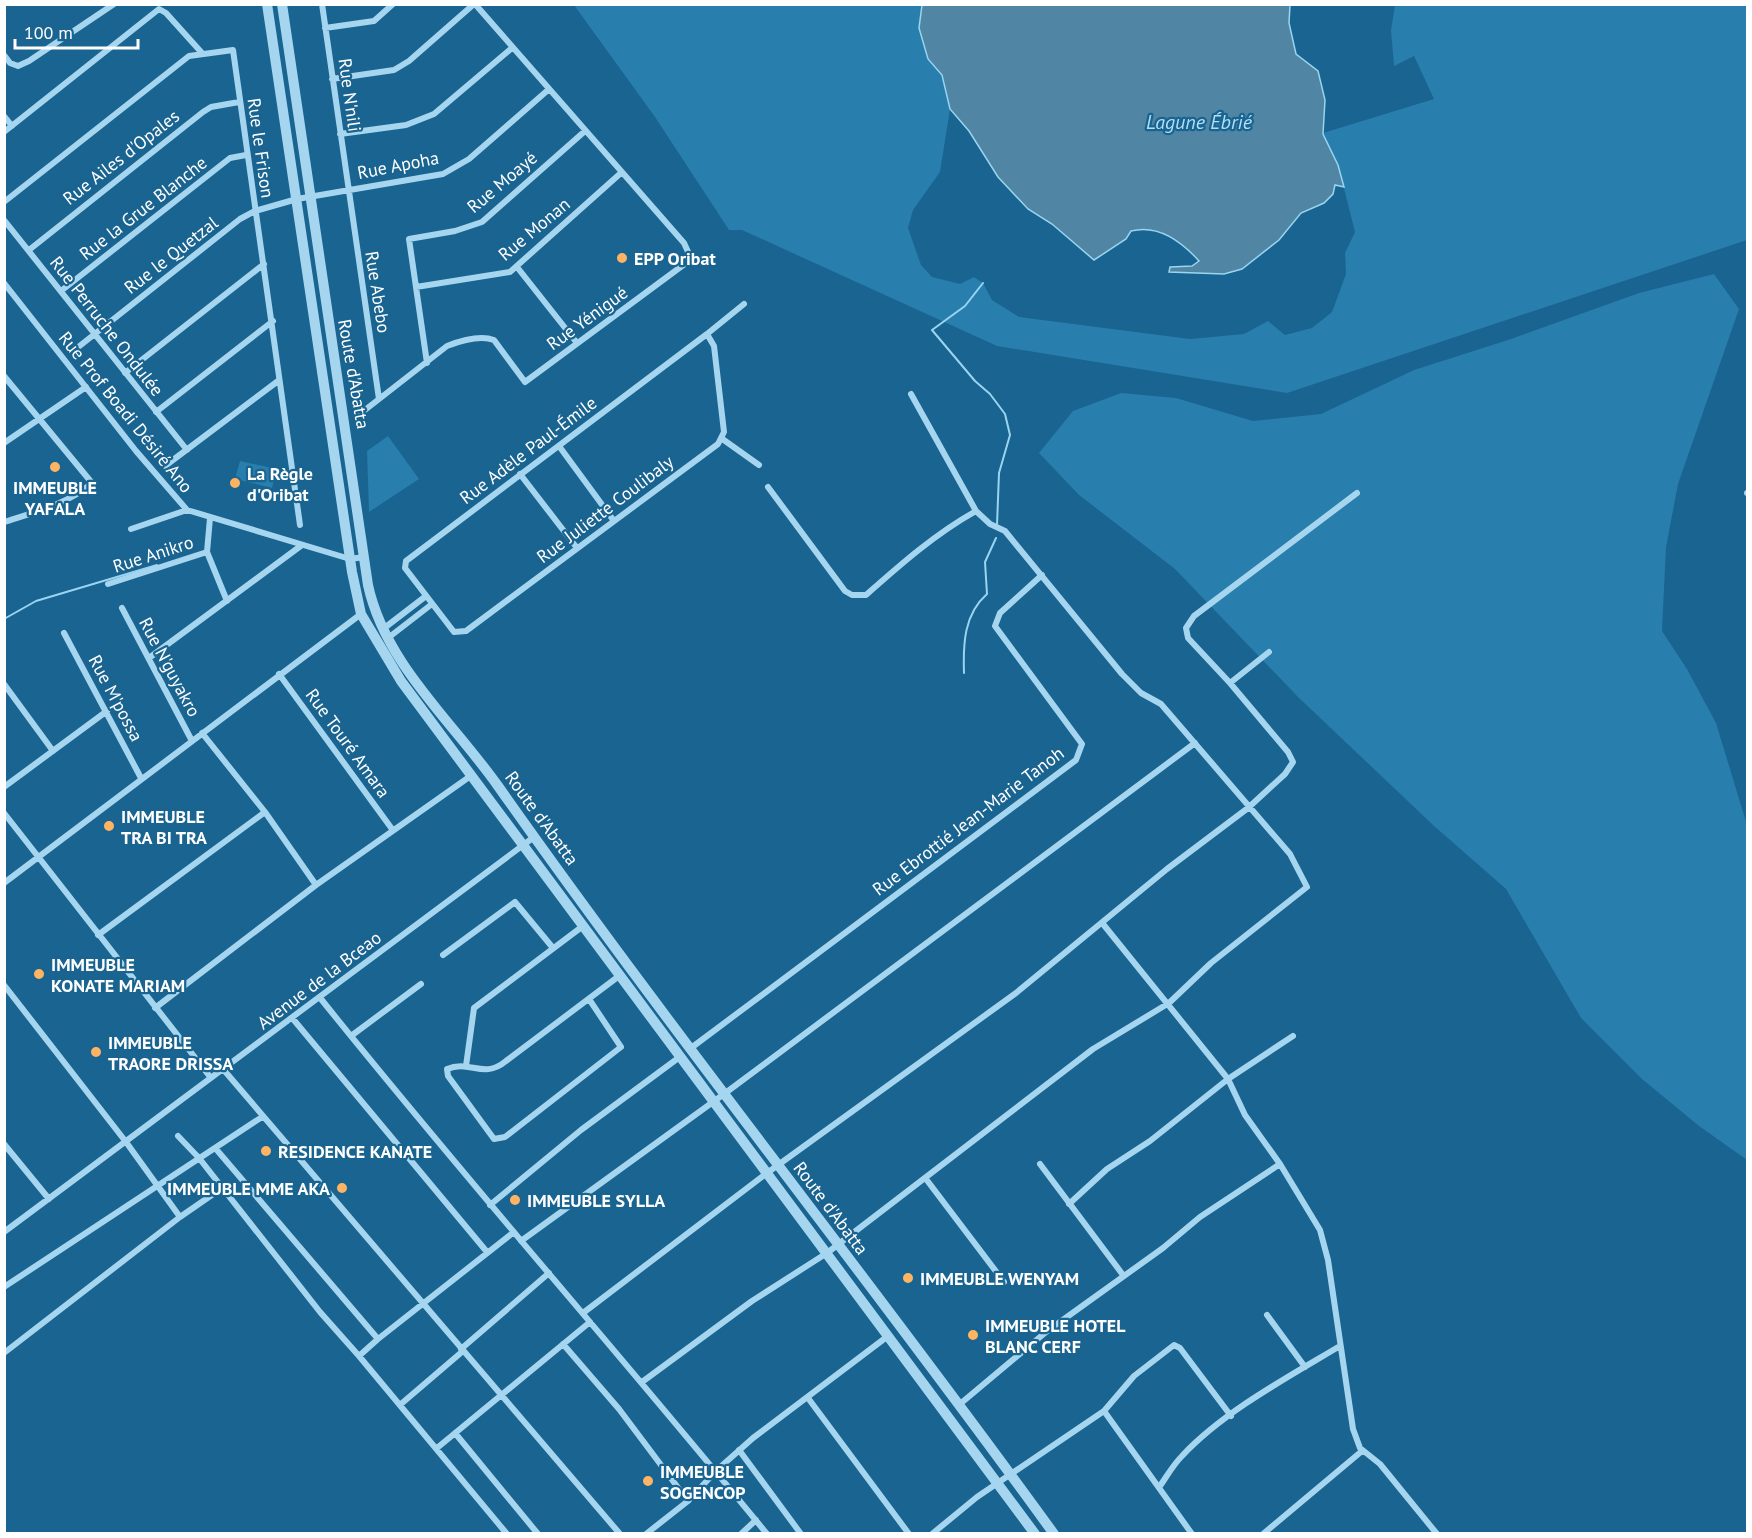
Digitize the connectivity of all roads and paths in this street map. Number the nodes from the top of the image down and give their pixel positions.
1 (114, 4) edge
2 (267, 4) edge
3 (282, 4) edge
4 (322, 4) edge
5 (393, 4) edge
6 (475, 4) edge
7 (325, 28) junction
8 (512, 48) junction
9 (202, 53) junction
10 (4, 55) edge
11 (332, 80) junction
12 (548, 90) junction
13 (239, 102) junction
14 (4, 116) edge
15 (12, 126) junction
16 (585, 131) junction
17 (4, 132) edge
18 (340, 134) junction
19 (246, 155) junction
20 (622, 172) junction
21 (347, 190) junction
22 (309, 197) junction
23 (297, 199) junction
24 (4, 202) edge
25 (255, 211) junction
26 (4, 220) edge
27 (28, 250) junction
28 (264, 264) junction
29 (517, 267) junction
30 (4, 283) edge
31 (416, 287) junction
32 (61, 291) junction
33 (744, 303) dead end
34 (273, 321) junction
35 (94, 334) junction
36 (707, 334) junction
37 (578, 343) junction
38 (72, 352) dead end
39 (427, 363) junction
40 (125, 373) junction
41 (4, 376) edge
42 (278, 381) junction
43 (86, 387) junction
44 (911, 394) dead end
45 (379, 399) junction
46 (156, 412) junction
47 (356, 417) dead end
48 (38, 419) junction
49 (721, 438) junction
50 (4, 443) edge
51 (559, 446) junction
52 (186, 450) junction
53 (759, 465) dead end
54 (165, 466) dead end
55 (520, 474) junction
56 (768, 487) dead end
57 (1357, 493) dead end
58 (187, 510) junction
59 (976, 511) junction
60 (210, 518) junction
61 (614, 521) junction
62 (4, 522) edge
63 (300, 525) dead end
64 (131, 529) dead end
65 (302, 545) junction
66 (577, 548) junction
67 (207, 552) junction
68 (364, 557) junction
69 (350, 559) junction
70 (1042, 574) junction
71 (108, 584) dead end
72 (426, 596) junction
73 (227, 601) junction
74 (432, 604) junction
75 (122, 608) dead end
76 (361, 614) junction
77 (64, 633) dead end
78 (385, 633) junction
79 (1269, 652) dead end
80 (149, 658) junction
81 (279, 674) junction
82 (1230, 683) junction
83 (4, 684) edge
84 (107, 711) junction
85 (202, 733) junction
86 (192, 741) junction
87 (1195, 743) junction
88 (53, 751) junction
89 (473, 774) junction
90 (141, 778) junction
91 (4, 788) edge
92 (1248, 808) junction
93 (265, 812) junction
94 (4, 813) edge
95 (392, 830) junction
96 (530, 841) junction
97 (39, 857) junction
98 (4, 883) edge
99 (316, 885) junction
100 (1103, 924) junction
101 (583, 926) junction
102 (98, 935) junction
103 (553, 948) junction
104 (443, 956) dead end
105 (620, 976) junction
106 (421, 984) dead end
107 (6, 990) edge
108 (321, 999) junction
109 (589, 999) junction
110 (1169, 1003) junction
111 (154, 1008) junction
112 (293, 1020) junction
113 (351, 1036) junction
114 (1293, 1036) dead end
115 (691, 1047) junction
116 (681, 1056) junction
117 (466, 1066) junction
118 (223, 1069) junction
119 (211, 1078) junction
120 (1228, 1079) junction
121 (724, 1094) junction
122 (714, 1102) junction
123 (261, 1117) junction
124 (178, 1136) dead end
125 (126, 1142) junction
126 (4, 1144) edge
127 (216, 1149) junction
128 (199, 1158) junction
129 (1040, 1164) dead end
130 (1280, 1164) junction
131 (779, 1165) junction
132 (767, 1173) junction
133 (926, 1179) junction
134 (156, 1186) junction
135 (222, 1188) junction
136 (49, 1199) junction
137 (1069, 1204) junction
138 (490, 1205) junction
139 (180, 1217) junction
140 (4, 1232) edge
141 (514, 1232) junction
142 (522, 1241) junction
143 (838, 1245) junction
144 (487, 1252) junction
145 (827, 1253) junction
146 (549, 1273) junction
147 (1123, 1275) junction
148 (1004, 1282) dead end
149 (4, 1287) edge
150 (422, 1303) junction
151 (583, 1313) junction
152 (1267, 1315) dead end
153 (590, 1322) junction
154 (888, 1336) junction
155 (378, 1339) junction
156 (563, 1344) junction
157 (1340, 1346) junction
158 (462, 1350) junction
159 (4, 1353) edge
160 (359, 1356) junction
161 (1305, 1367) junction
162 (642, 1382) junction
163 (502, 1396) junction
164 (808, 1398) junction
165 (401, 1404) junction
166 (960, 1404) junction
167 (1104, 1411) junction
168 (1231, 1416) junction
169 (456, 1433) junction
170 (437, 1448) junction
171 (739, 1450) junction
172 (1362, 1451) junction
173 (717, 1470) junction
174 (1012, 1475) junction
175 (997, 1483) junction
176 (1160, 1486) junction
177 (688, 1502) junction
178 (756, 1520) junction
179 (507, 1533) edge
180 (538, 1533) edge
181 (620, 1533) edge
182 (646, 1533) edge
183 (741, 1533) edge
184 (767, 1533) edge
185 (801, 1533) edge
186 (909, 1533) edge
187 (932, 1533) edge
188 (1035, 1533) edge
189 (1054, 1533) edge
190 (1192, 1533) edge
191 (1263, 1533) edge
192 (1435, 1533) edge

1 - 10 street
2 - 23 street, Route d'Abatta
3 - 22 street, Route d'Abatta
4 - 7 street, Rue N'nili
5 - 7 street
6 - 8 street
6 - 11 street
7 - 11 street, Rue N'nili
8 - 12 street
8 - 18 street
9 - 13 street, Rue le Frison
9 - 15 street
9 - 24 street, Rue le Frison
11 - 18 street, Rue N'nili
12 - 16 street, Rue Yénigué
12 - 21 street, Rue Apoha
13 - 19 street, Rue le Frison
13 - 27 street, Rue Ailes d'Opales
14 - 15 street
15 - 17 street
16 - 20 street, Rue Yénigué
16 - 31 street, Rue Moayé
18 - 21 street, Rue N'nili
19 - 25 street, Rue le Frison
19 - 32 street, Rue la Grue Blanche
20 - 29 street, Rue Monan
20 - 37 street, Rue Yénigué
21 - 22 street, Rue Apoha
21 - 45 street, Rue Abebo
22 - 23 street, Rue Apoha
22 - 68 street, Route d'Abatta
23 - 25 street, Rue le Quetzal
23 - 69 street, Route d'Abatta
25 - 28 street, Rue le Frison
25 - 35 street, Rue le Quetzal
26 - 27 street, Rue Perruche Ondulée
27 - 32 street, Rue Perruche Ondulée
28 - 34 street, Rue le Frison
28 - 40 street
29 - 31 street, Rue Monan
29 - 37 street
30 - 43 street, Rue Prof Boadi Désiré Ano
31 - 39 street, Rue Moayé
32 - 35 street, Rue Perruche Ondulée
33 - 36 street, Rue Adèle Paul-Émile
34 - 42 street, Rue le Frison
34 - 46 street
35 - 38 street, Rue le Quetzal
35 - 40 street, Rue Perruche Ondulée
36 - 49 street
36 - 51 street, Rue Adèle Paul-Émile
37 - 39 street, Rue Yénigué
39 - 45 street, Rue Yénigué
40 - 46 street, Rue Perruche Ondulée
41 - 48 street
42 - 52 street
42 - 63 street, Rue le Frison
43 - 48 street
43 - 58 street, Rue Prof Boadi Désiré Ano
44 - 59 street
45 - 47 street, Rue Yénigué
46 - 52 street, Rue Perruche Ondulée
48 - 50 street
48 - 62 street
49 - 53 street
49 - 61 street, Rue Juliette Coulibaly
51 - 55 street, Rue Adèle Paul-Émile
51 - 61 street
52 - 54 street
55 - 66 street
55 - 72 street, Rue Adèle Paul-Émile
56 - 59 street
57 - 82 street
58 - 60 street, Rue Prof Boadi Désiré Ano
58 - 64 street
59 - 70 street
60 - 65 street, Rue Prof Boadi Désiré Ano
60 - 67 street
61 - 66 street, Rue Juliette Coulibaly
65 - 69 street, Rue Prof Boadi Désiré Ano
65 - 73 street
66 - 74 street, Rue Juliette Coulibaly
67 - 71 street, Rue Anikro
67 - 73 street
68 - 69 street
68 - 78 street, Route d'Abatta
69 - 76 street, Route d'Abatta
70 - 87 street
70 - 115 street, Rue Ebrottié Jean-Marie Tanoh
72 - 74 street, Rue Juliette Coulibaly
72 - 78 street
73 - 80 street
74 - 78 street
75 - 80 street, Rue N'guyakro
76 - 81 street
76 - 89 street, Route d'Abatta
77 - 84 street, Rue M'possa
78 - 96 street, Route d'Abatta
79 - 82 street
80 - 86 street, Rue N'guyakro
81 - 85 street
81 - 95 street, Rue Touré Amara
82 - 92 street
83 - 88 street
84 - 88 street
84 - 90 street, Rue M'possa
85 - 86 street
85 - 93 street
86 - 90 street
87 - 92 street
87 - 121 street
88 - 91 street
89 - 95 street
89 - 96 street, Route d'Abatta
90 - 97 street
92 - 100 street
92 - 110 street
93 - 99 street
93 - 102 street
94 - 97 street
95 - 99 street
96 - 101 street, Route d'Abatta
96 - 108 street, Avenue de la Bceao
96 - 115 street, Route d'Abatta
97 - 98 street
97 - 102 street
99 - 111 street
100 - 110 street
100 - 131 street
101 - 103 street
101 - 105 street, Route d'Abatta
102 - 111 street
103 - 104 street
103 - 117 street
105 - 109 street
105 - 116 street, Route d'Abatta
106 - 113 street
107 - 125 street
108 - 112 street, Avenue de la Bceao
108 - 113 street
109 - 117 street
109 - 117 street
110 - 120 street
110 - 133 street
111 - 119 street
112 - 118 street, Avenue de la Bceao
112 - 144 street
113 - 138 street
114 - 120 street
115 - 121 street, Route d'Abatta
116 - 122 street, Route d'Abatta
116 - 138 street
118 - 119 street, Avenue de la Bceao
118 - 123 street
119 - 125 street, Avenue de la Bceao
120 - 130 street
120 - 137 street
121 - 122 street
121 - 131 street, Route d'Abatta
122 - 132 street, Route d'Abatta
122 - 142 street
123 - 127 street
123 - 150 street
124 - 128 street
125 - 134 street
125 - 136 street, Avenue de la Bceao
126 - 136 street
127 - 128 street
127 - 155 street
128 - 134 street
128 - 135 street
129 - 137 street
130 - 147 street
130 - 157 street
131 - 132 street
131 - 143 street, Route d'Abatta
132 - 145 street, Route d'Abatta
132 - 151 street
133 - 143 street
133 - 148 street
134 - 139 street
134 - 149 street
135 - 139 street
135 - 160 street
136 - 140 street, Avenue de la Bceao
137 - 147 street
138 - 141 street
139 - 159 street
141 - 142 street
141 - 144 street
142 - 146 street
143 - 145 street
143 - 166 street, Route d'Abatta
144 - 150 street
145 - 154 street, Route d'Abatta
145 - 162 street
146 - 151 street
146 - 158 street
147 - 166 street
150 - 155 street
150 - 158 street
151 - 153 street
152 - 161 street
153 - 156 street
153 - 162 street
154 - 164 street
154 - 175 street, Route d'Abatta
155 - 160 street
156 - 163 street
156 - 177 street
157 - 161 street
157 - 172 street
158 - 163 street
158 - 165 street
160 - 165 street
161 - 168 street
162 - 173 street
163 - 169 street
163 - 181 street
164 - 171 street
164 - 186 street
165 - 170 street
166 - 174 street, Route d'Abatta
167 - 168 street
167 - 174 street
167 - 176 street
168 - 176 street
169 - 170 street
169 - 180 street
170 - 179 street
171 - 173 street
171 - 185 street
172 - 191 street
172 - 192 street
173 - 177 street
173 - 178 street
174 - 175 street
174 - 189 street, Route d'Abatta
175 - 187 street
175 - 188 street, Route d'Abatta
176 - 190 street
177 - 182 street
178 - 183 street
178 - 184 street

